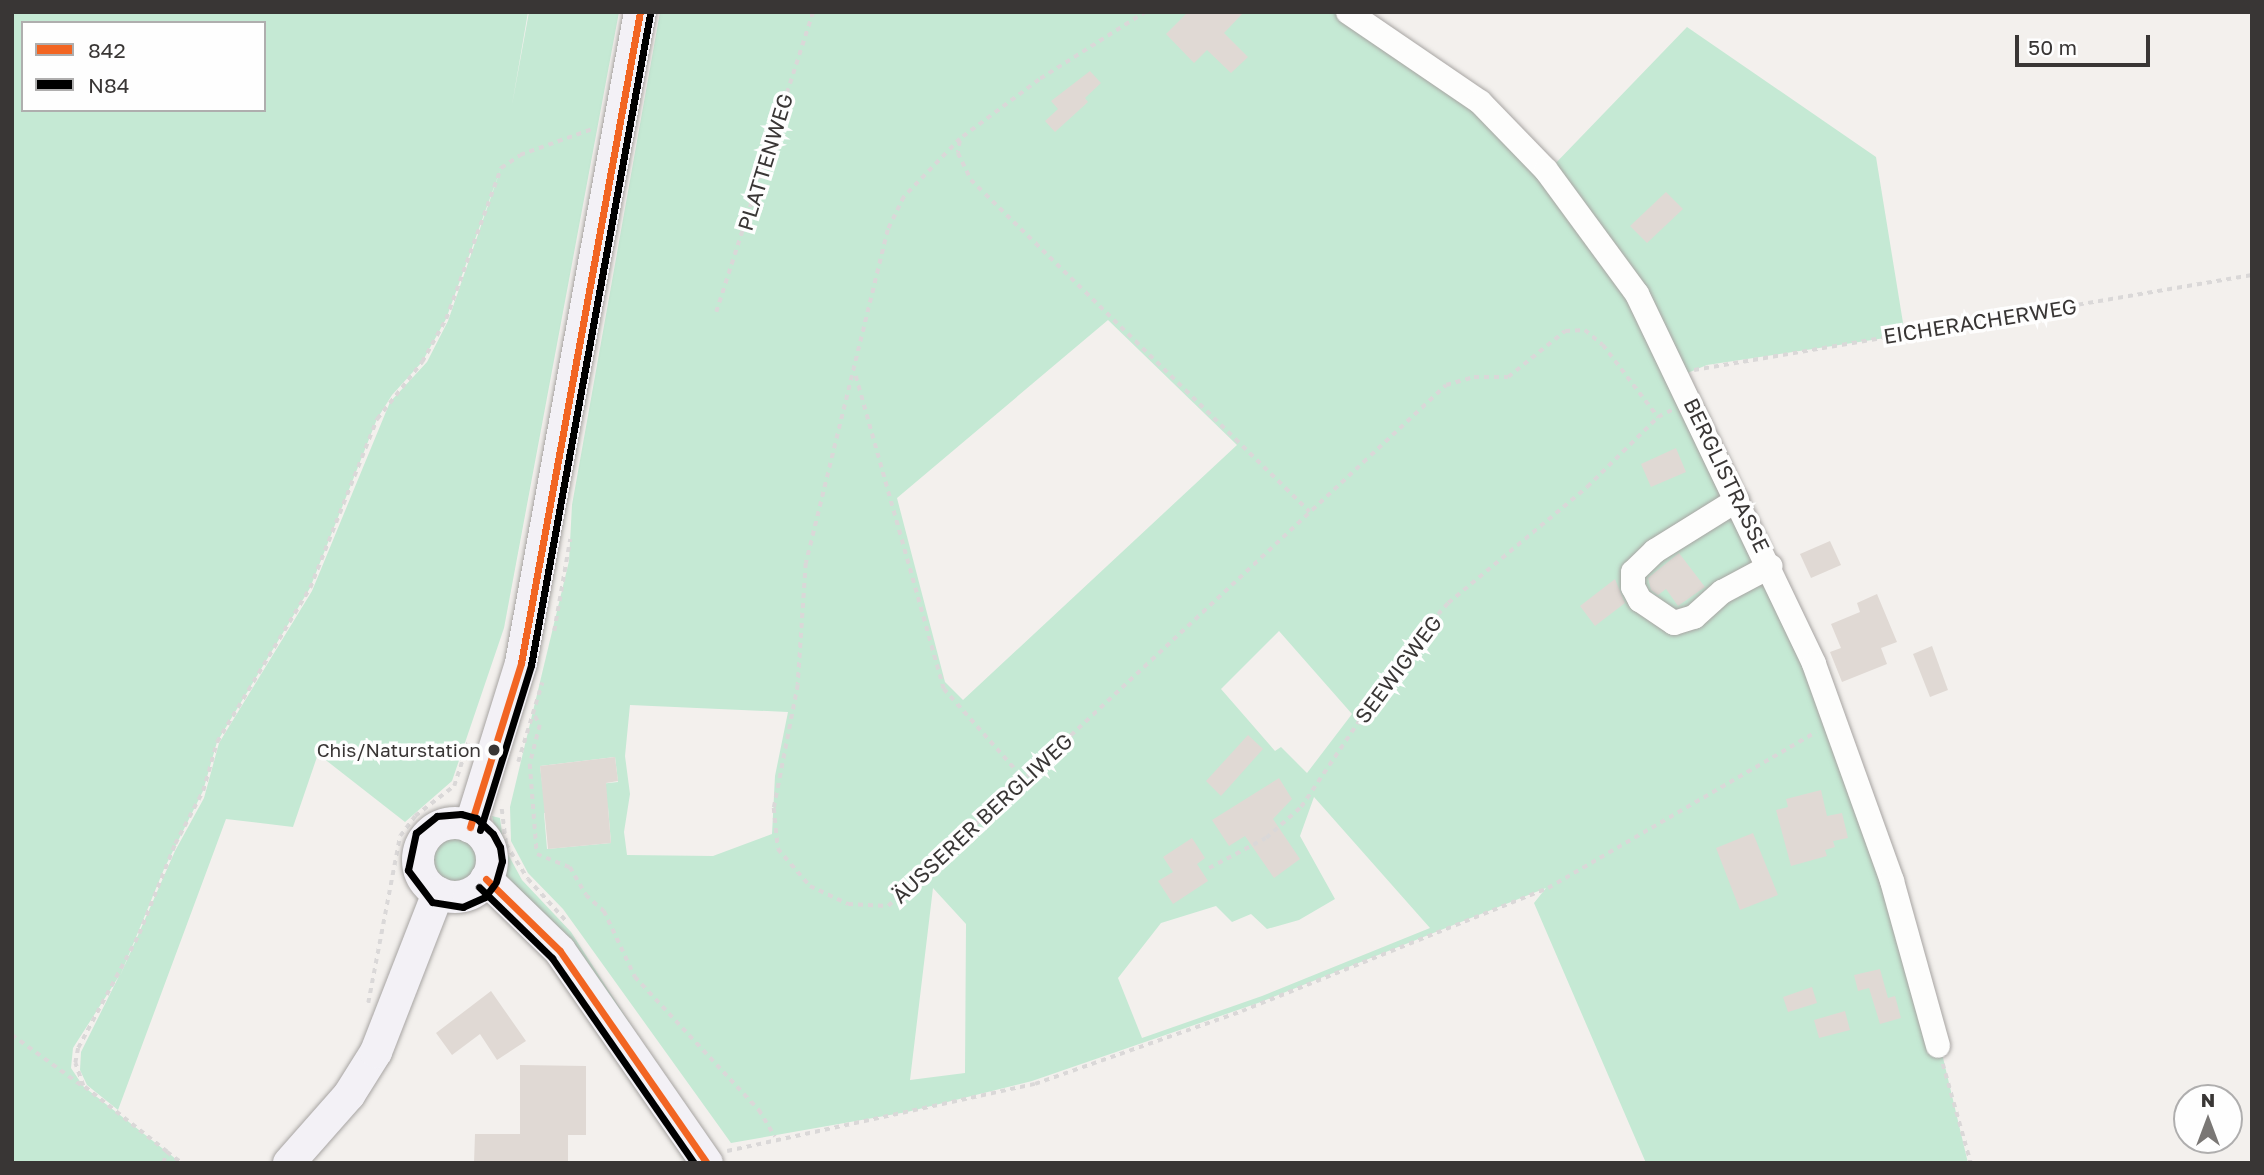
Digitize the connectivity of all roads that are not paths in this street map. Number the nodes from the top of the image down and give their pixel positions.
1 (640, 12) edge
2 (1348, 12) edge
3 (1737, 500) junction
4 (1771, 566) junction
5 (470, 827) junction
6 (486, 879) junction
7 (430, 885) junction
8 (1938, 1046) road end
9 (289, 1163) edge
10 (707, 1163) edge

1 - 5 main road
2 - 3 street, BERGLISTRASSE
3 - 4 street, BERGLISTRASSE
3 - 4 street
4 - 8 street, BERGLISTRASSE
5 - 6 main road
5 - 7 main road
6 - 7 main road
6 - 10 main road
7 - 9 main road

